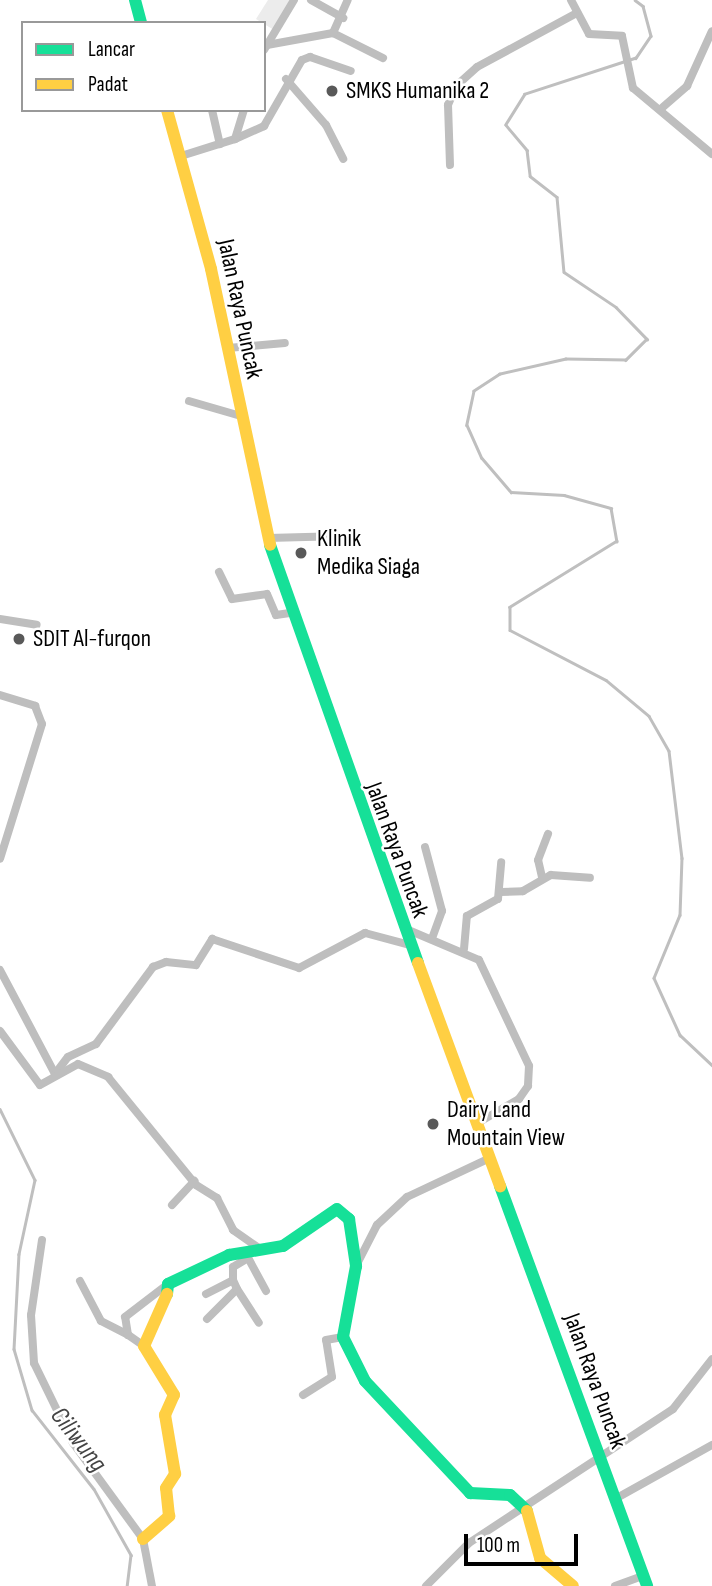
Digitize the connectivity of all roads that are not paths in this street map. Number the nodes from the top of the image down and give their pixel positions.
1 (135, 0) edge
2 (294, 0) edge
3 (311, 0) edge
4 (348, 0) edge
5 (571, 0) edge
6 (576, 13) junction
7 (343, 18) junction
8 (140, 21) edge
9 (712, 31) edge
10 (333, 33) junction
11 (266, 48) edge
12 (383, 58) dead end
13 (351, 71) dead end
14 (286, 79) junction
15 (663, 107) junction
16 (168, 112) edge
17 (212, 112) edge
18 (243, 112) edge
19 (235, 139) junction
20 (220, 144) junction
21 (712, 154) edge
22 (181, 156) junction
23 (343, 159) dead end
24 (450, 165) dead end
25 (285, 343) dead end
26 (228, 348) junction
27 (189, 401) dead end
28 (241, 416) junction
29 (343, 536) dead end
30 (268, 538) junction
31 (219, 572) dead end
32 (290, 613) junction
33 (0, 619) edge
34 (37, 625) dead end
35 (0, 695) edge
36 (548, 834) dead end
37 (425, 847) dead end
38 (0, 859) edge
39 (501, 862) dead end
40 (542, 877) junction
41 (590, 878) dead end
42 (500, 892) junction
43 (404, 929) junction
44 (432, 938) junction
45 (410, 945) junction
46 (464, 949) junction
47 (0, 970) edge
48 (0, 1031) edge
49 (55, 1074) junction
50 (476, 1124) junction
51 (490, 1158) junction
52 (194, 1181) junction
53 (172, 1205) dead end
54 (42, 1240) dead end
55 (264, 1250) junction
56 (247, 1255) junction
57 (356, 1266) junction
58 (233, 1280) junction
59 (80, 1281) dead end
60 (168, 1284) junction
61 (237, 1289) junction
62 (267, 1291) dead end
63 (206, 1294) dead end
64 (207, 1319) dead end
65 (260, 1322) dead end
66 (128, 1335) junction
67 (343, 1337) junction
68 (144, 1346) junction
69 (712, 1359) edge
70 (303, 1395) dead end
71 (712, 1445) edge
72 (602, 1457) junction
73 (615, 1499) junction
74 (526, 1507) junction
75 (144, 1539) junction
76 (645, 1581) edge
77 (152, 1586) edge
78 (426, 1586) edge
79 (573, 1586) edge
80 (615, 1586) edge

1 - 8 main road
2 - 11 street
3 - 7 street
4 - 7 street
5 - 6 street
6 - 15 street
6 - 24 street
7 - 10 street
9 - 15 street
10 - 11 street
10 - 12 street
13 - 14 street
14 - 19 street
14 - 23 street
15 - 21 street
16 - 22 main road, Jalan Raya Puncak
17 - 20 street
18 - 19 street
19 - 20 street
20 - 22 street
22 - 26 main road, Jalan Raya Puncak
25 - 26 street
26 - 28 main road, Jalan Raya Puncak
27 - 28 street
28 - 30 main road, Jalan Raya Puncak
29 - 30 street
30 - 32 main road, Jalan Raya Puncak
31 - 32 street
32 - 43 main road, Jalan Raya Puncak
33 - 34 street
35 - 38 street
36 - 40 street
37 - 44 street
39 - 42 street
40 - 41 street
40 - 42 street
42 - 46 street
43 - 44 street
43 - 45 main road, Jalan Raya Puncak
44 - 46 street
45 - 49 street
45 - 50 main road, Jalan Raya Puncak
46 - 50 street
47 - 49 street
48 - 49 street
49 - 52 street
50 - 51 main road, Jalan Raya Puncak
51 - 57 street
51 - 72 main road, Jalan Raya Puncak
52 - 53 street
52 - 55 street
54 - 75 street
55 - 56 main road
55 - 57 main road
56 - 58 street
56 - 60 main road
56 - 62 street
57 - 67 main road
58 - 61 street
58 - 63 street
59 - 66 street
60 - 66 street
60 - 68 main road
61 - 64 street
61 - 65 street
66 - 68 street
67 - 70 street
67 - 74 main road
68 - 75 main road
69 - 72 street
71 - 73 street
72 - 73 main road, Jalan Raya Puncak
72 - 74 street
73 - 76 main road, Jalan Raya Puncak
74 - 78 street
74 - 79 main road
75 - 77 street
76 - 80 street

